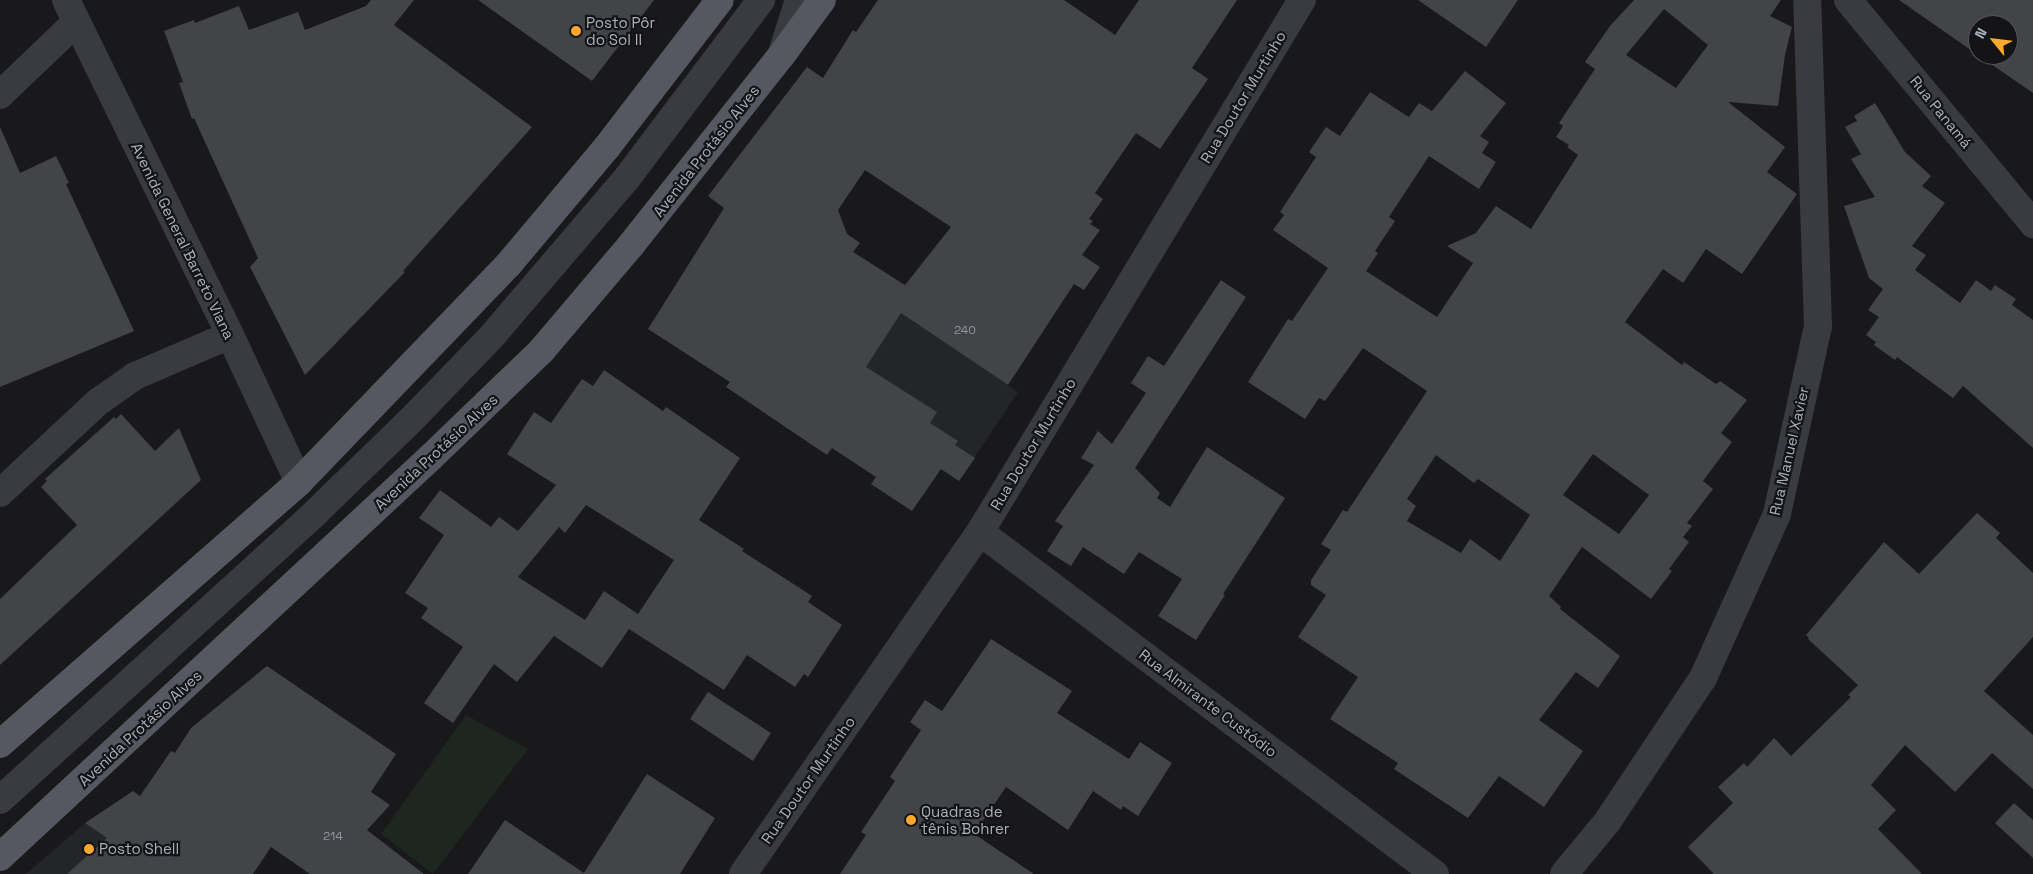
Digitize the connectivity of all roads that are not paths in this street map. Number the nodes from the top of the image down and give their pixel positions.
1 (720, 0) edge
2 (761, 0) edge
3 (799, 0) edge
4 (822, 0) edge
5 (1302, 0) edge
6 (1807, 0) edge
7 (1848, 0) edge
8 (76, 8) edge
9 (781, 56) junction
10 (0, 95) edge
11 (2033, 224) edge
12 (230, 335) junction
13 (298, 482) junction
14 (0, 493) edge
15 (980, 532) junction
16 (0, 744) edge
17 (0, 800) edge
18 (0, 857) edge
19 (743, 874) edge
20 (1435, 874) edge
21 (1564, 874) edge

1 - 13 main road
2 - 17 street
3 - 9 street
4 - 9 main road, Avenida Protásio Alves
5 - 15 street, Rua Doutor Murtinho
6 - 21 street, Rua Manuel Xavier
7 - 11 street, Rua Panamá
8 - 10 street
8 - 12 street, Avenida General Barreto Viana
9 - 18 main road, Avenida Protásio Alves
12 - 13 street, Avenida General Barreto Viana
12 - 14 street
13 - 16 main road
15 - 19 street, Rua Doutor Murtinho
15 - 20 street, Rua Almirante Custódio

